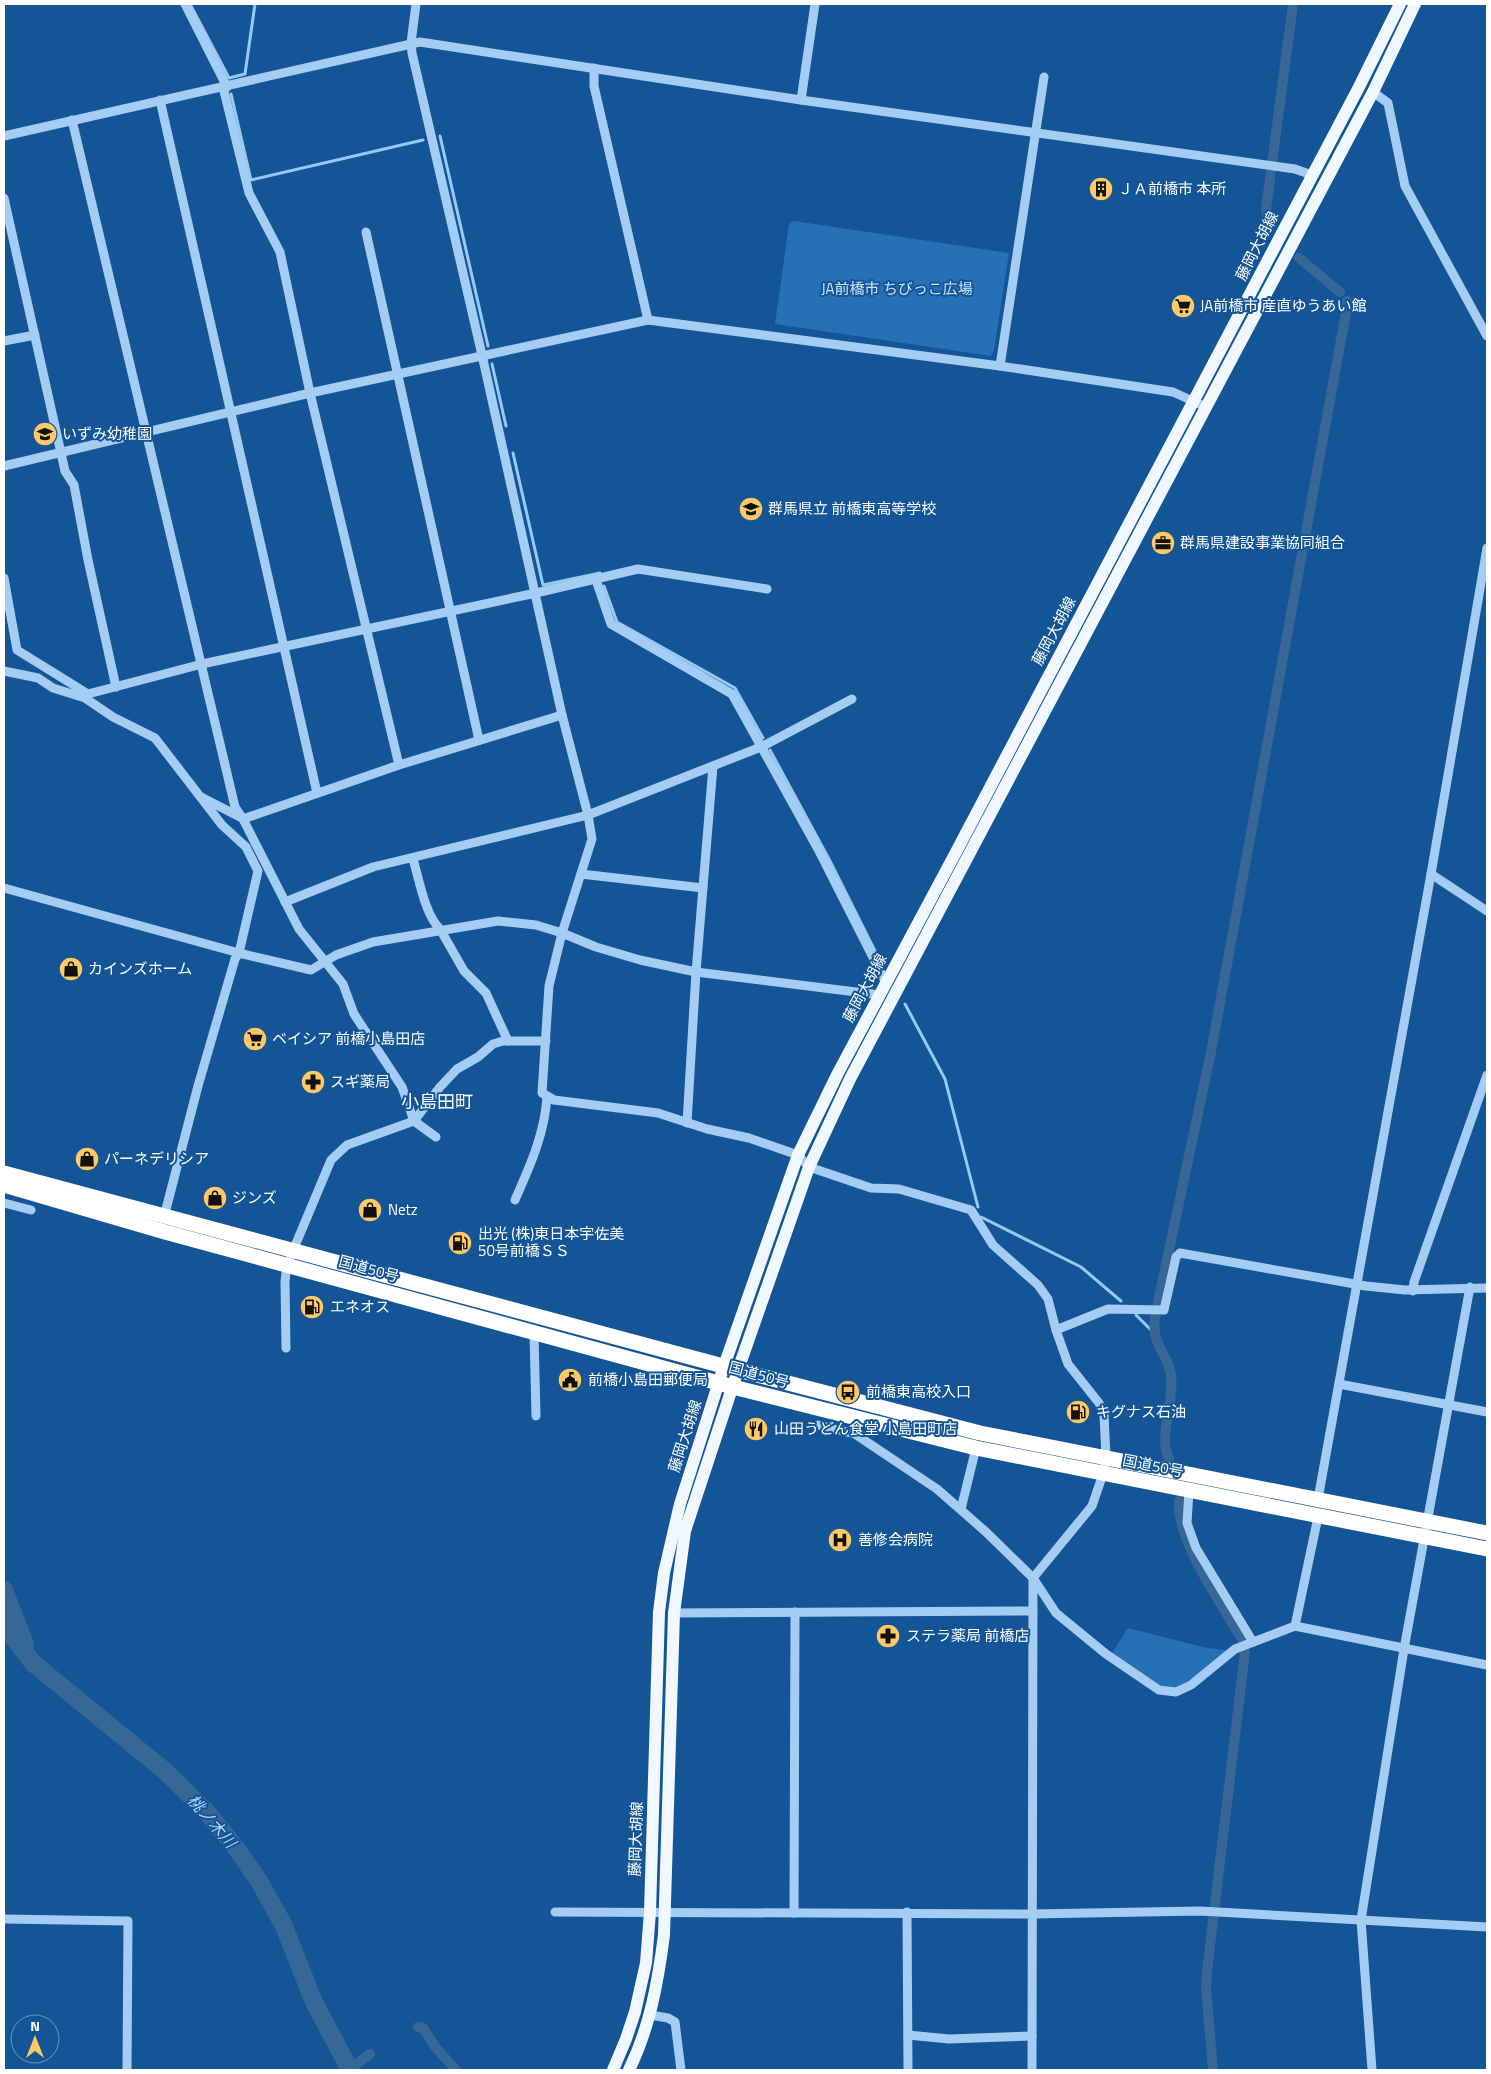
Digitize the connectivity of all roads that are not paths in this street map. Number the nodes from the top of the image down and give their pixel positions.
1 (185, 4) edge
2 (416, 4) edge
3 (815, 4) edge
4 (1400, 4) edge
5 (1415, 4) edge
6 (411, 43) junction
7 (594, 68) junction
8 (1044, 77) dead end
9 (225, 87) junction
10 (1373, 92) junction
11 (160, 100) junction
12 (801, 100) junction
13 (72, 120) junction
14 (1035, 134) junction
15 (4, 136) edge
16 (1312, 175) junction
17 (4, 198) edge
18 (366, 232) dead end
19 (648, 320) junction
20 (35, 335) junction
21 (1487, 336) edge
22 (4, 341) edge
23 (482, 354) junction
24 (1000, 366) junction
25 (398, 373) junction
26 (310, 393) junction
27 (1194, 400) junction
28 (1206, 407) junction
29 (231, 412) junction
30 (148, 432) junction
31 (61, 451) junction
32 (4, 466) edge
33 (1487, 548) edge
34 (4, 578) edge
35 (596, 580) junction
36 (767, 589) dead end
37 (536, 593) junction
38 (451, 611) junction
39 (367, 628) junction
40 (285, 646) junction
41 (202, 664) junction
42 (4, 671) edge
43 (116, 687) junction
44 (86, 696) junction
45 (852, 699) dead end
46 (562, 715) junction
47 (479, 740) junction
48 (761, 747) junction
49 (399, 765) junction
50 (713, 766) junction
51 (317, 793) junction
52 (199, 796) junction
53 (588, 815) junction
54 (243, 818) junction
55 (413, 859) junction
56 (581, 874) junction
57 (1432, 874) junction
58 (4, 888) edge
59 (703, 888) junction
60 (284, 902) junction
61 (1487, 912) edge
62 (440, 929) junction
63 (562, 933) junction
64 (239, 953) junction
65 (326, 962) junction
66 (696, 972) junction
67 (883, 989) junction
68 (508, 1041) junction
69 (546, 1041) junction
70 (1487, 1075) edge
71 (547, 1096) junction
72 (414, 1121) junction
73 (687, 1122) junction
74 (436, 1138) dead end
75 (798, 1155) junction
76 (809, 1167) junction
77 (4, 1173) edge
78 (4, 1185) edge
79 (514, 1200) dead end
80 (4, 1203) edge
81 (31, 1210) dead end
82 (164, 1217) junction
83 (292, 1250) junction
84 (287, 1265) junction
85 (1358, 1284) junction
86 (1470, 1287) junction
87 (1487, 1288) edge
88 (1414, 1291) junction
89 (1056, 1330) junction
90 (534, 1333) junction
91 (286, 1348) dead end
92 (731, 1368) junction
93 (1339, 1384) junction
94 (726, 1385) junction
95 (1448, 1404) junction
96 (1487, 1412) edge
97 (536, 1416) dead end
98 (818, 1424) dead end
99 (976, 1448) junction
100 (1106, 1458) junction
101 (1103, 1474) junction
102 (1189, 1491) junction
103 (1318, 1499) junction
104 (960, 1509) junction
105 (1318, 1517) junction
106 (1427, 1521) junction
107 (1487, 1533) edge
108 (1424, 1537) junction
109 (1487, 1549) edge
110 (1034, 1578) junction
111 (1033, 1611) junction
112 (795, 1612) junction
113 (674, 1613) junction
114 (1295, 1626) junction
115 (1253, 1642) junction
116 (1404, 1649) junction
117 (1487, 1665) edge
118 (555, 1912) dead end
119 (650, 1912) junction
120 (907, 1912) junction
121 (664, 1913) junction
122 (794, 1913) junction
123 (1032, 1914) junction
124 (4, 1919) edge
125 (1361, 1920) junction
126 (1487, 1927) edge
127 (650, 2015) junction
128 (908, 2035) junction
129 (1032, 2036) junction
130 (127, 2070) edge
131 (613, 2070) edge
132 (628, 2070) edge
133 (681, 2070) edge
134 (908, 2070) edge
135 (1032, 2070) edge
136 (1372, 2070) edge

1 - 9 street
2 - 6 street
3 - 12 street
4 - 16 main road, 藤岡大胡線
5 - 10 main road, 藤岡大胡線
6 - 7 street
6 - 9 street
6 - 23 street
7 - 12 street
7 - 19 street
8 - 14 street
9 - 11 street
9 - 26 street
10 - 21 street
10 - 28 main road, 藤岡大胡線
11 - 13 street
11 - 29 street
12 - 14 street
13 - 15 street
13 - 30 street
14 - 16 street
14 - 24 street
16 - 27 main road, 藤岡大胡線
17 - 20 street
18 - 25 street
19 - 23 street
19 - 24 street
20 - 22 street
20 - 31 street
23 - 25 street
23 - 37 street
24 - 27 street
25 - 26 street
25 - 38 street
26 - 29 street
26 - 39 street
27 - 28 street
27 - 67 main road, 藤岡大胡線
28 - 76 main road, 藤岡大胡線
29 - 30 street
29 - 40 street
30 - 31 street
30 - 41 street
31 - 32 street
31 - 43 street
33 - 57 street
34 - 44 street
35 - 36 street
35 - 37 street
35 - 48 street
37 - 38 street
37 - 46 street
38 - 39 street
38 - 47 street
39 - 40 street
39 - 49 street
40 - 41 street
40 - 51 street
41 - 43 street
41 - 54 street
42 - 44 street
43 - 44 street
44 - 52 street
45 - 48 street
46 - 47 street
46 - 53 street
47 - 49 street
48 - 50 street
48 - 67 street
49 - 51 street
50 - 53 street
50 - 59 street
51 - 54 street
52 - 54 street
52 - 64 street
53 - 55 street
53 - 56 street
54 - 60 street
55 - 60 street
55 - 62 street
56 - 59 street
56 - 63 street
57 - 61 street
57 - 85 street
58 - 64 street
59 - 66 street
60 - 65 street
62 - 63 street
62 - 65 street
62 - 68 street
63 - 66 street
63 - 69 street
64 - 65 street
64 - 82 street
65 - 72 street
66 - 67 street
66 - 73 street
67 - 75 main road, 藤岡大胡線
68 - 69 street
68 - 72 street
69 - 71 street
70 - 88 street
71 - 73 street
71 - 79 street
72 - 74 street
72 - 83 street
73 - 75 street
75 - 76 street
75 - 92 main road, 藤岡大胡線
76 - 89 street
76 - 92 main road, 藤岡大胡線
77 - 82 highway, 国道50号
78 - 84 highway, 国道50号
80 - 81 street
82 - 83 highway, 国道50号
83 - 84 street
83 - 92 highway, 国道50号
84 - 90 highway, 国道50号
84 - 91 street
85 - 88 street
85 - 89 street
85 - 93 street
86 - 87 street
86 - 88 street
86 - 95 street
89 - 100 street
90 - 94 highway, 国道50号
90 - 97 street
92 - 94 main road, 藤岡大胡線
92 - 100 highway, 国道50号
93 - 95 street
93 - 103 street
94 - 99 highway, 国道50号
94 - 113 main road, 藤岡大胡線
94 - 119 main road, 藤岡大胡線
95 - 96 street
95 - 106 street
98 - 104 street
99 - 101 highway, 国道50号
99 - 104 street
100 - 101 street
100 - 103 highway, 国道50号
101 - 102 highway, 国道50号
101 - 110 street
102 - 105 highway, 国道50号
102 - 115 street
103 - 106 highway, 国道50号
104 - 110 street
105 - 108 highway, 国道50号
105 - 114 street
106 - 107 highway, 国道50号
106 - 108 street
108 - 109 highway, 国道50号
108 - 116 street
110 - 111 street
110 - 115 street
111 - 112 street
111 - 123 street
112 - 113 street
112 - 122 street
113 - 121 main road, 藤岡大胡線
114 - 115 street
114 - 116 street
116 - 117 street
116 - 125 street
118 - 119 street
119 - 121 street
119 - 131 main road, 藤岡大胡線
120 - 122 street
120 - 123 street
120 - 128 street
121 - 122 street
121 - 127 main road, 藤岡大胡線
123 - 125 street
123 - 129 street
124 - 130 street
125 - 126 street
125 - 136 street
127 - 132 main road, 藤岡大胡線
127 - 133 street
128 - 129 street
128 - 134 street
129 - 135 street

